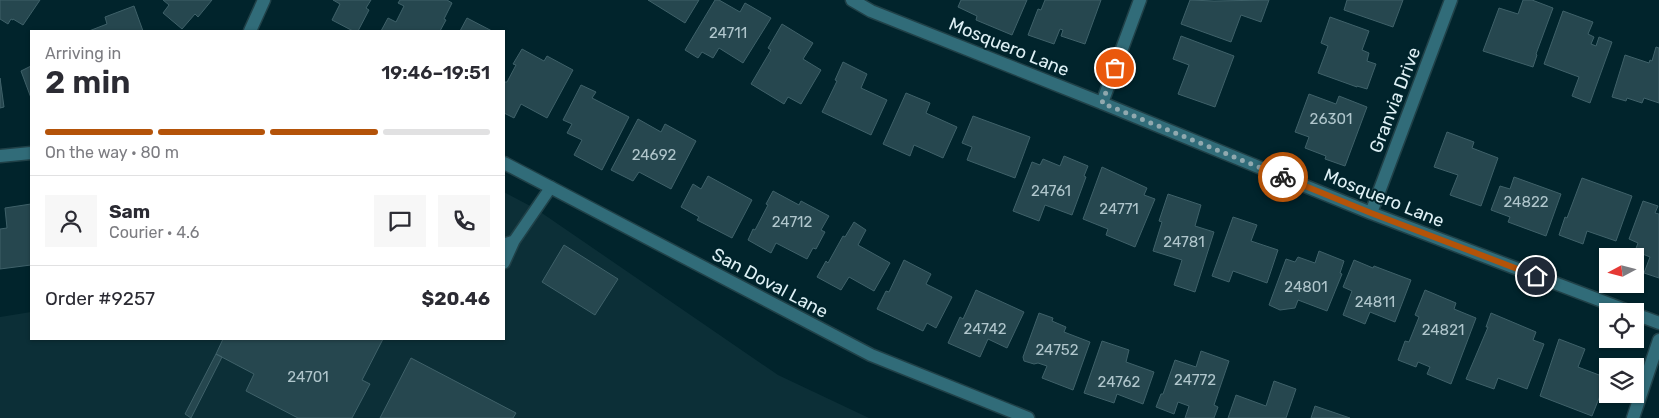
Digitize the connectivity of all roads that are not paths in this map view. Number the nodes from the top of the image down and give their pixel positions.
1 (264, 0) edge
2 (852, 0) edge
3 (1140, 0) edge
4 (1451, 0) edge
5 (251, 30) edge
6 (1102, 103) junction
7 (30, 153) edge
8 (0, 156) edge
9 (505, 163) edge
10 (551, 187) junction
11 (1371, 213) junction
12 (509, 242) edge
13 (505, 259) edge
14 (1607, 303) edge
15 (1644, 317) edge
16 (1659, 323) edge
17 (1659, 340) edge
18 (1028, 418) edge
19 (1633, 418) edge

1 - 5 street
2 - 6 street, Mosquero Lane
3 - 6 street
4 - 11 street, Granvia Drive
6 - 11 street, Mosquero Lane
7 - 8 street
9 - 10 street, San Doval Lane
10 - 12 lane
10 - 18 street, San Doval Lane
11 - 14 street, Mosquero Lane
12 - 13 lane
15 - 16 street
17 - 19 street

